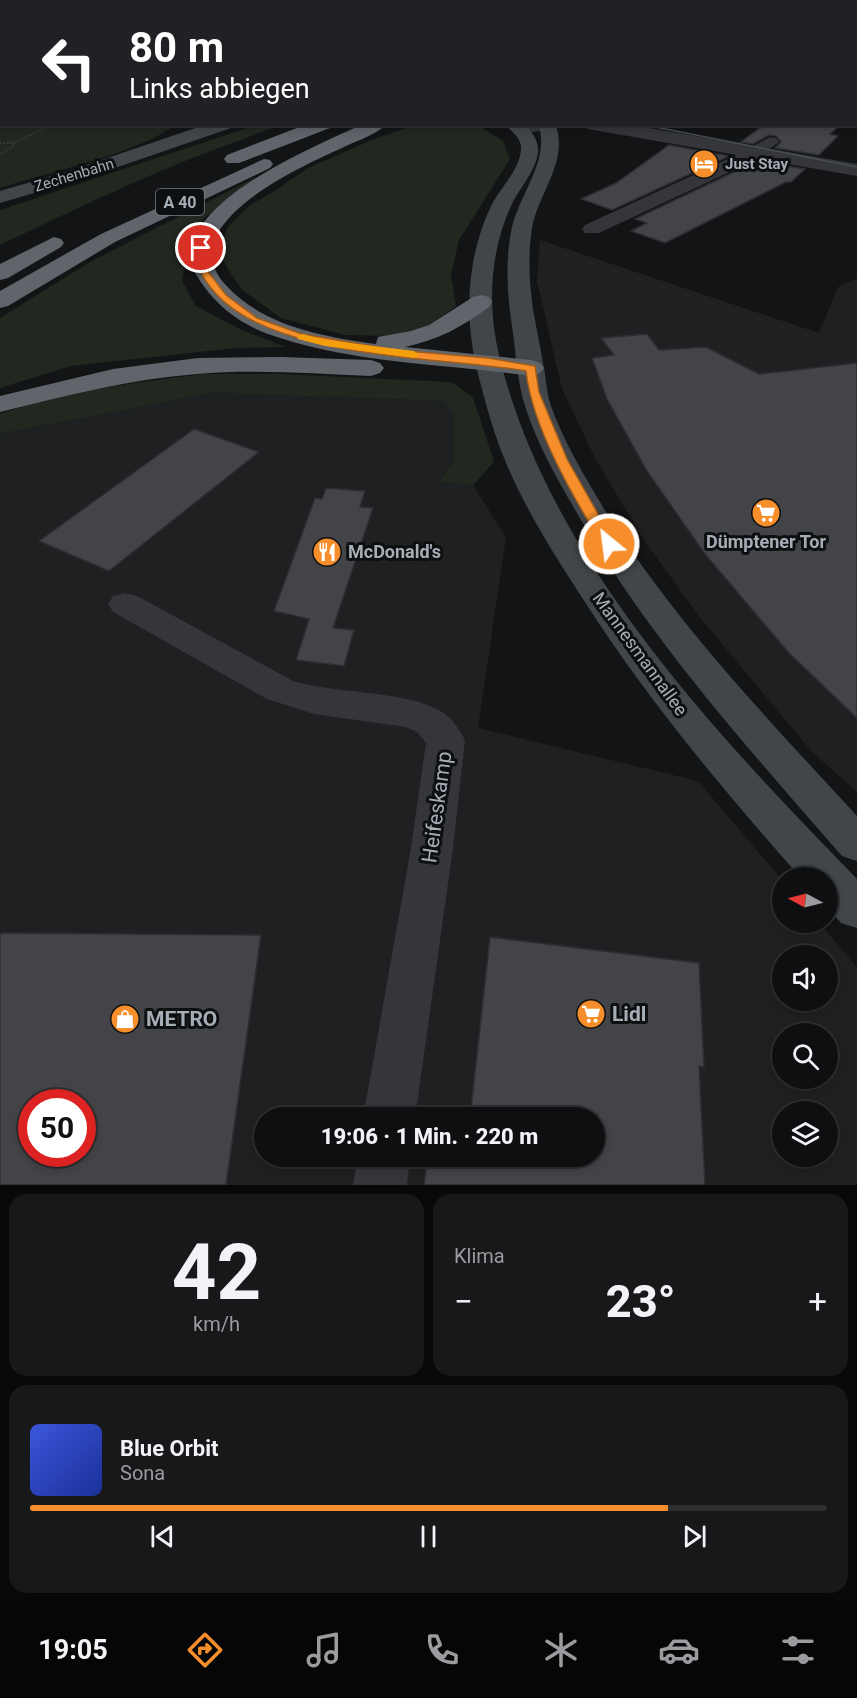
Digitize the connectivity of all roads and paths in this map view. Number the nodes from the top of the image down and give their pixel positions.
1 (252, 0) edge
2 (265, 0) edge
3 (50, 126) edge
4 (191, 126) edge
5 (222, 126) edge
6 (319, 126) edge
7 (363, 126) edge
8 (374, 126) edge
9 (516, 126) edge
10 (547, 126) edge
11 (608, 126) edge
12 (686, 126) edge
13 (0, 143) edge
14 (13, 143) junction
15 (764, 147) junction
16 (147, 152) junction
17 (0, 154) edge
18 (857, 158) edge
19 (857, 170) edge
20 (205, 171) dead end
21 (0, 197) edge
22 (592, 229) dead end
23 (72, 234) dead end
24 (0, 273) edge
25 (0, 301) edge
26 (481, 302) junction
27 (325, 343) junction
28 (489, 367) junction
29 (531, 368) junction
30 (0, 404) edge
31 (125, 604) dead end
32 (857, 844) edge
33 (818, 867) edge
34 (838, 889) edge
35 (857, 909) edge
36 (391, 1107) edge
37 (382, 1167) edge
38 (380, 1185) edge

1 - 2 path
3 - 14 path
4 - 16 main road, Zechenbahn
5 - 16 main road, Zechenbahn
6 - 20 highway, A 40
7 - 25 highway, A 40
8 - 27 highway
9 - 26 main road, Mannesmannallee
10 - 29 main road
11 - 15 street
12 - 15 street
13 - 14 path
14 - 17 path
15 - 18 street
15 - 19 street
15 - 22 street
16 - 21 main road, Zechenbahn
23 - 24 highway
26 - 27 highway
26 - 28 main road, Mannesmannallee
27 - 28 highway
28 - 29 highway
28 - 30 highway
28 - 33 main road, Mannesmannallee
29 - 32 main road
31 - 36 street, Heifeskamp
34 - 35 main road, Mannesmannallee
37 - 38 street

